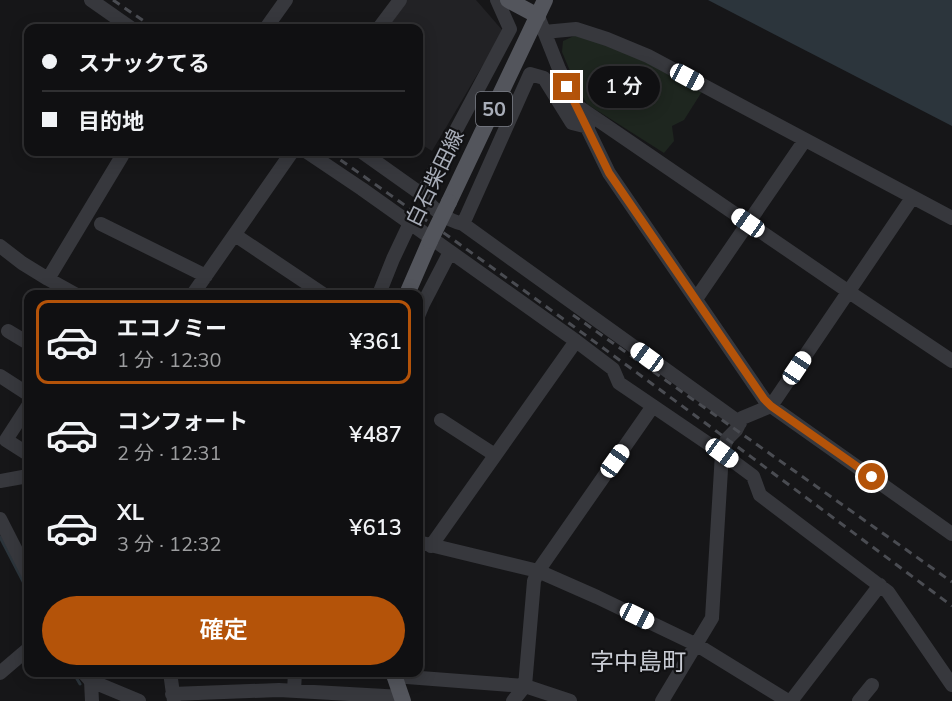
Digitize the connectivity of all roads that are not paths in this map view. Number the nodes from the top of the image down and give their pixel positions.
1 (91, 0) edge
2 (286, 0) edge
3 (400, 0) edge
4 (497, 0) edge
5 (508, 0) edge
6 (545, 0) edge
7 (538, 16) junction
8 (125, 24) edge
9 (269, 24) edge
10 (383, 24) edge
11 (544, 32) junction
12 (576, 105) junction
13 (588, 127) junction
14 (805, 140) junction
15 (122, 156) dead end
16 (289, 156) edge
17 (313, 156) edge
18 (368, 156) edge
19 (422, 194) junction
20 (912, 198) junction
21 (952, 218) edge
22 (748, 223) junction
23 (101, 224) dead end
24 (410, 224) junction
25 (463, 224) junction
26 (235, 235) junction
27 (0, 246) edge
28 (450, 252) junction
29 (206, 276) junction
30 (48, 279) junction
31 (68, 290) edge
32 (196, 290) edge
33 (317, 290) edge
34 (381, 290) edge
35 (408, 290) edge
36 (849, 292) junction
37 (696, 299) junction
38 (423, 304) edge
39 (8, 331) dead end
40 (24, 341) edge
41 (576, 341) junction
42 (952, 361) edge
43 (0, 376) edge
44 (24, 391) edge
45 (653, 406) junction
46 (771, 406) junction
47 (24, 412) edge
48 (441, 420) dead end
49 (740, 423) junction
50 (24, 451) edge
51 (722, 453) junction
52 (495, 455) junction
53 (24, 477) edge
54 (0, 481) edge
55 (0, 519) edge
56 (952, 534) edge
57 (425, 544) edge
58 (24, 566) edge
59 (538, 571) junction
60 (880, 585) junction
61 (697, 645) junction
62 (24, 652) edge
63 (0, 673) edge
64 (87, 677) edge
65 (89, 677) edge
66 (171, 677) edge
67 (295, 677) edge
68 (395, 677) edge
69 (423, 677) edge
70 (872, 685) dead end
71 (952, 685) edge
72 (525, 686) junction
73 (294, 691) junction
74 (173, 698) edge
75 (403, 699) edge
76 (92, 701) edge
77 (139, 701) edge
78 (513, 701) edge
79 (570, 701) edge
80 (662, 701) edge
81 (789, 701) edge
82 (859, 701) edge

1 - 8 street
2 - 9 street
3 - 10 street
4 - 19 street
5 - 7 main road
6 - 7 main road, 白石柴田線
7 - 11 street
7 - 35 main road, 白石柴田線 / 50, bridge
11 - 12 street
11 - 14 street
12 - 13 street
12 - 22 street
13 - 25 street
13 - 37 street
14 - 20 street
14 - 22 street
15 - 30 street
16 - 26 street
17 - 24 street
18 - 19 street
19 - 25 street
20 - 21 street
20 - 36 street
22 - 36 street
22 - 37 street
23 - 29 street
24 - 28 street
24 - 34 street
25 - 49 street
26 - 29 street
26 - 33 street
27 - 30 street
28 - 38 street
28 - 41 street
29 - 32 street
30 - 31 street
36 - 42 street
36 - 46 street
37 - 46 street
39 - 40 street
41 - 45 street
41 - 52 street
43 - 44 street
45 - 51 street
45 - 59 street
46 - 49 street
46 - 56 street
47 - 50 street
48 - 52 street
49 - 51 street
51 - 60 street
51 - 61 street
52 - 57 street
53 - 54 street
55 - 58 street
57 - 59 street
59 - 61 street
59 - 72 street
60 - 71 street
60 - 81 street
61 - 80 street
61 - 81 street
62 - 63 street
64 - 76 street
65 - 77 street
66 - 74 street
67 - 73 street
68 - 75 main road
69 - 72 street
70 - 82 street
72 - 78 street
72 - 79 street
73 - 74 street
73 - 75 street

